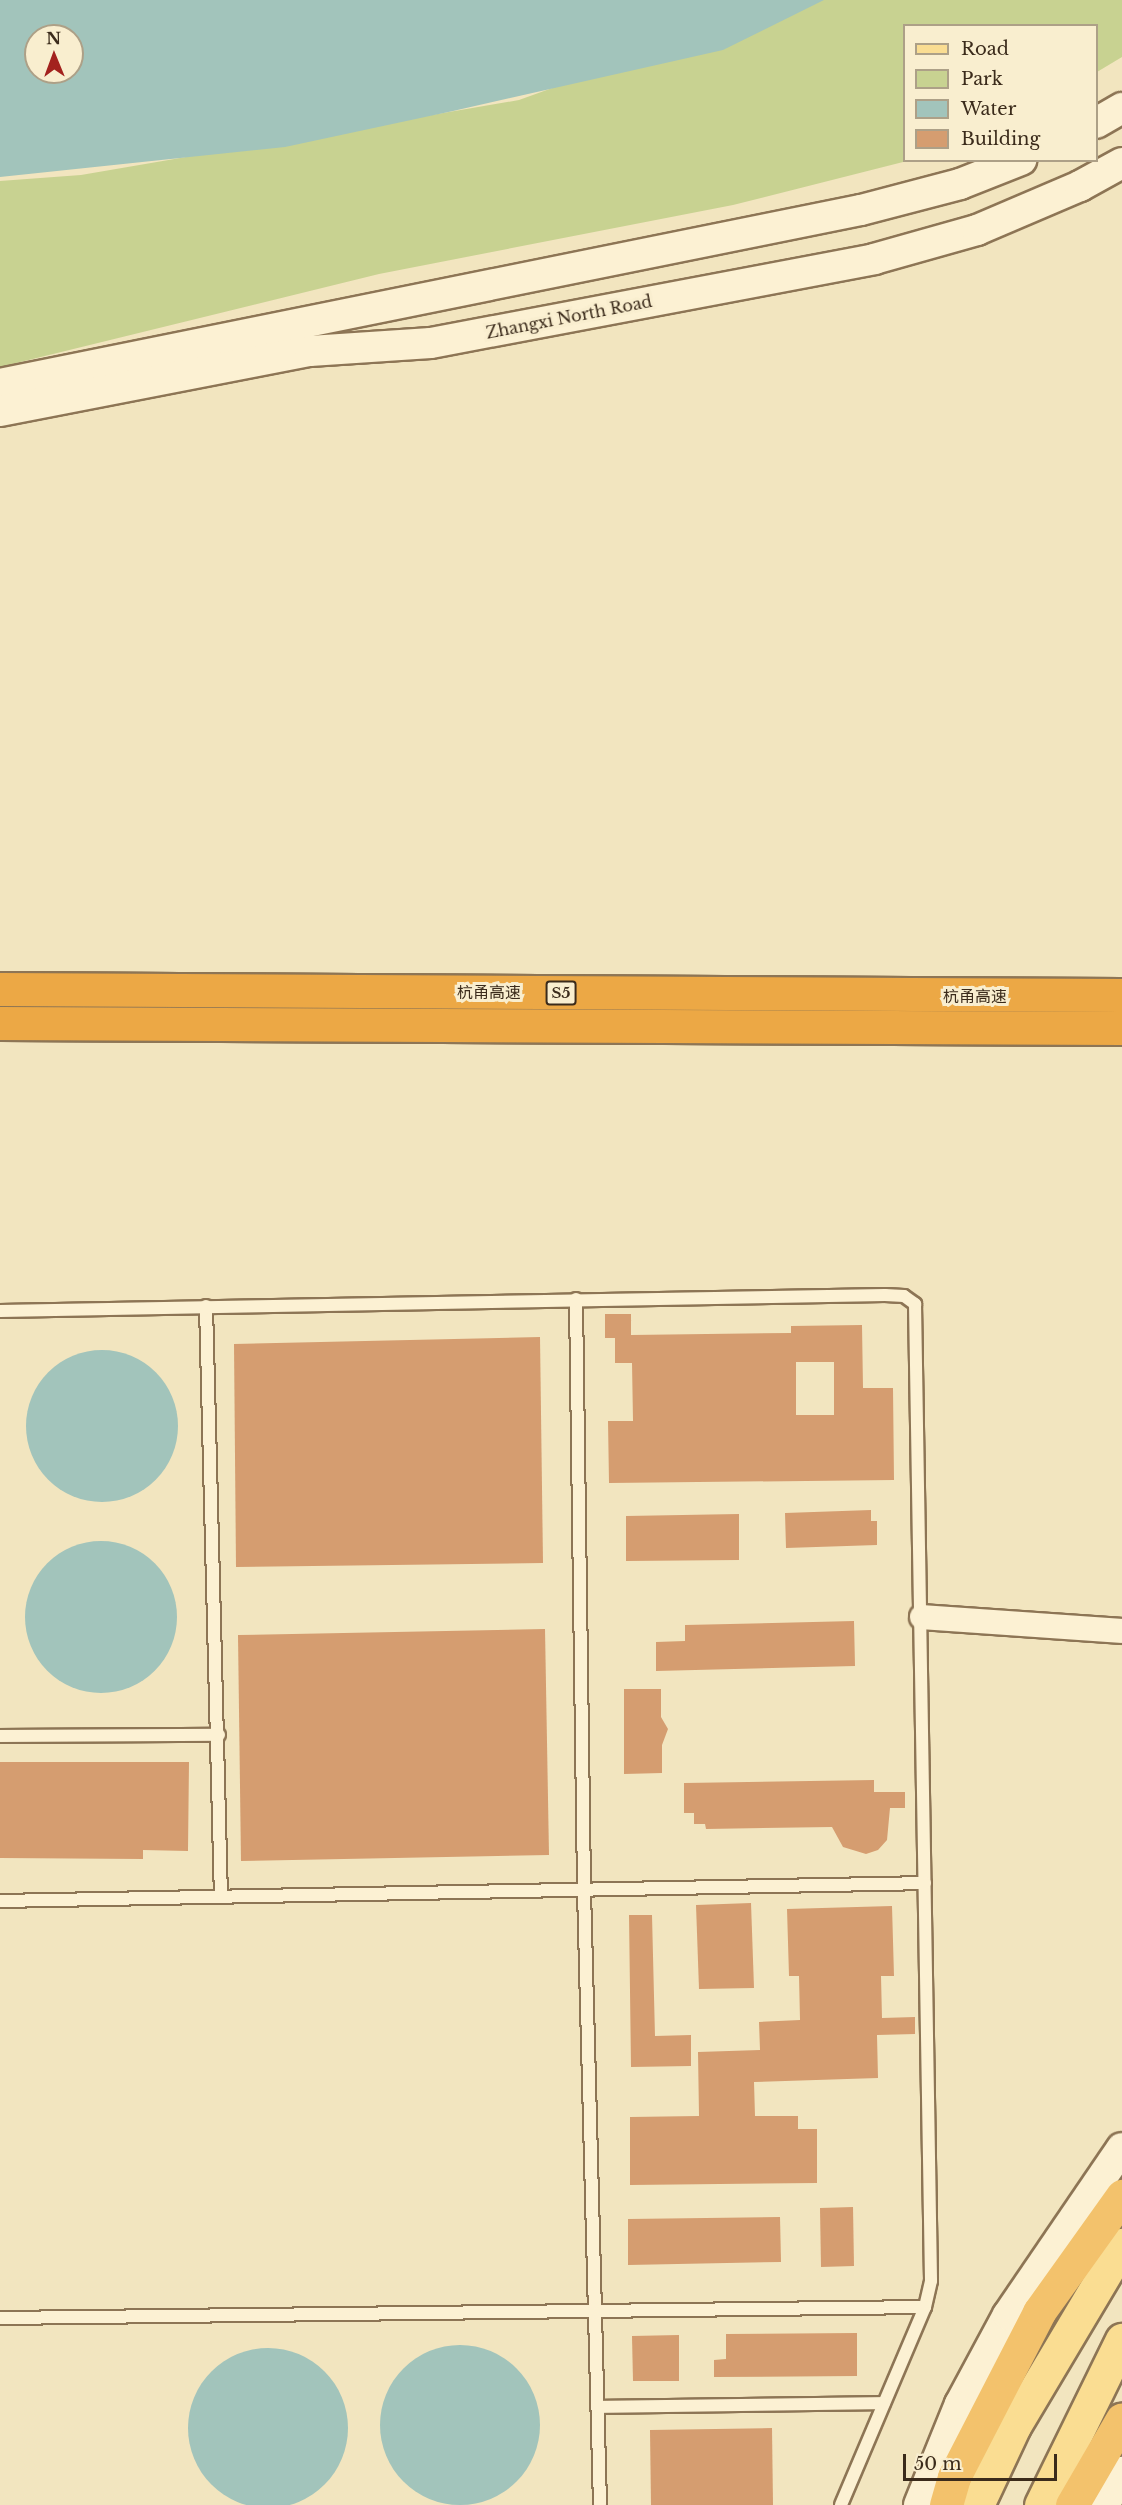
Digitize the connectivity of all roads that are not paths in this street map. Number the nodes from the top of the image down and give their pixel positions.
1 (1122, 108) edge
2 (1098, 122) edge
3 (1016, 162) edge
4 (1122, 162) edge
5 (0, 384) edge
6 (0, 411) edge
7 (0, 989) edge
8 (1122, 995) edge
9 (0, 1023) edge
10 (1122, 1028) edge
11 (576, 1299) junction
12 (206, 1306) junction
13 (0, 1311) edge
14 (922, 1617) junction
15 (1122, 1631) edge
16 (219, 1735) junction
17 (0, 1736) edge
18 (925, 1883) junction
19 (585, 1890) junction
20 (221, 1897) junction
21 (0, 1901) edge
22 (1122, 2148) edge
23 (1122, 2196) edge
24 (1122, 2245) edge
25 (925, 2307) junction
26 (596, 2309) junction
27 (0, 2318) edge
28 (1122, 2340) edge
29 (884, 2403) junction
30 (598, 2407) junction
31 (1122, 2419) edge
32 (1122, 2472) edge
33 (600, 2505) edge
34 (841, 2505) edge
35 (919, 2505) edge
36 (946, 2505) edge
37 (977, 2505) edge
38 (1041, 2505) edge
39 (1072, 2505) edge
40 (1104, 2505) edge

1 - 2 street
3 - 5 street
4 - 6 street, Zhangxi North Road
7 - 8 highway, 杭甬高速 / S5
9 - 10 highway, 杭甬高速 / S5
11 - 12 lane
11 - 14 lane
11 - 19 lane
12 - 13 lane
12 - 16 lane
14 - 15 street
14 - 18 lane
16 - 17 lane
16 - 20 lane
18 - 19 lane
18 - 25 lane
19 - 20 lane
19 - 26 lane
20 - 21 lane
22 - 35 street
23 - 36 highway
24 - 37 main road
25 - 26 lane
25 - 29 lane
26 - 27 lane
26 - 30 lane
28 - 38 main road
29 - 30 lane
29 - 34 lane
30 - 33 lane
31 - 39 highway
32 - 40 street

